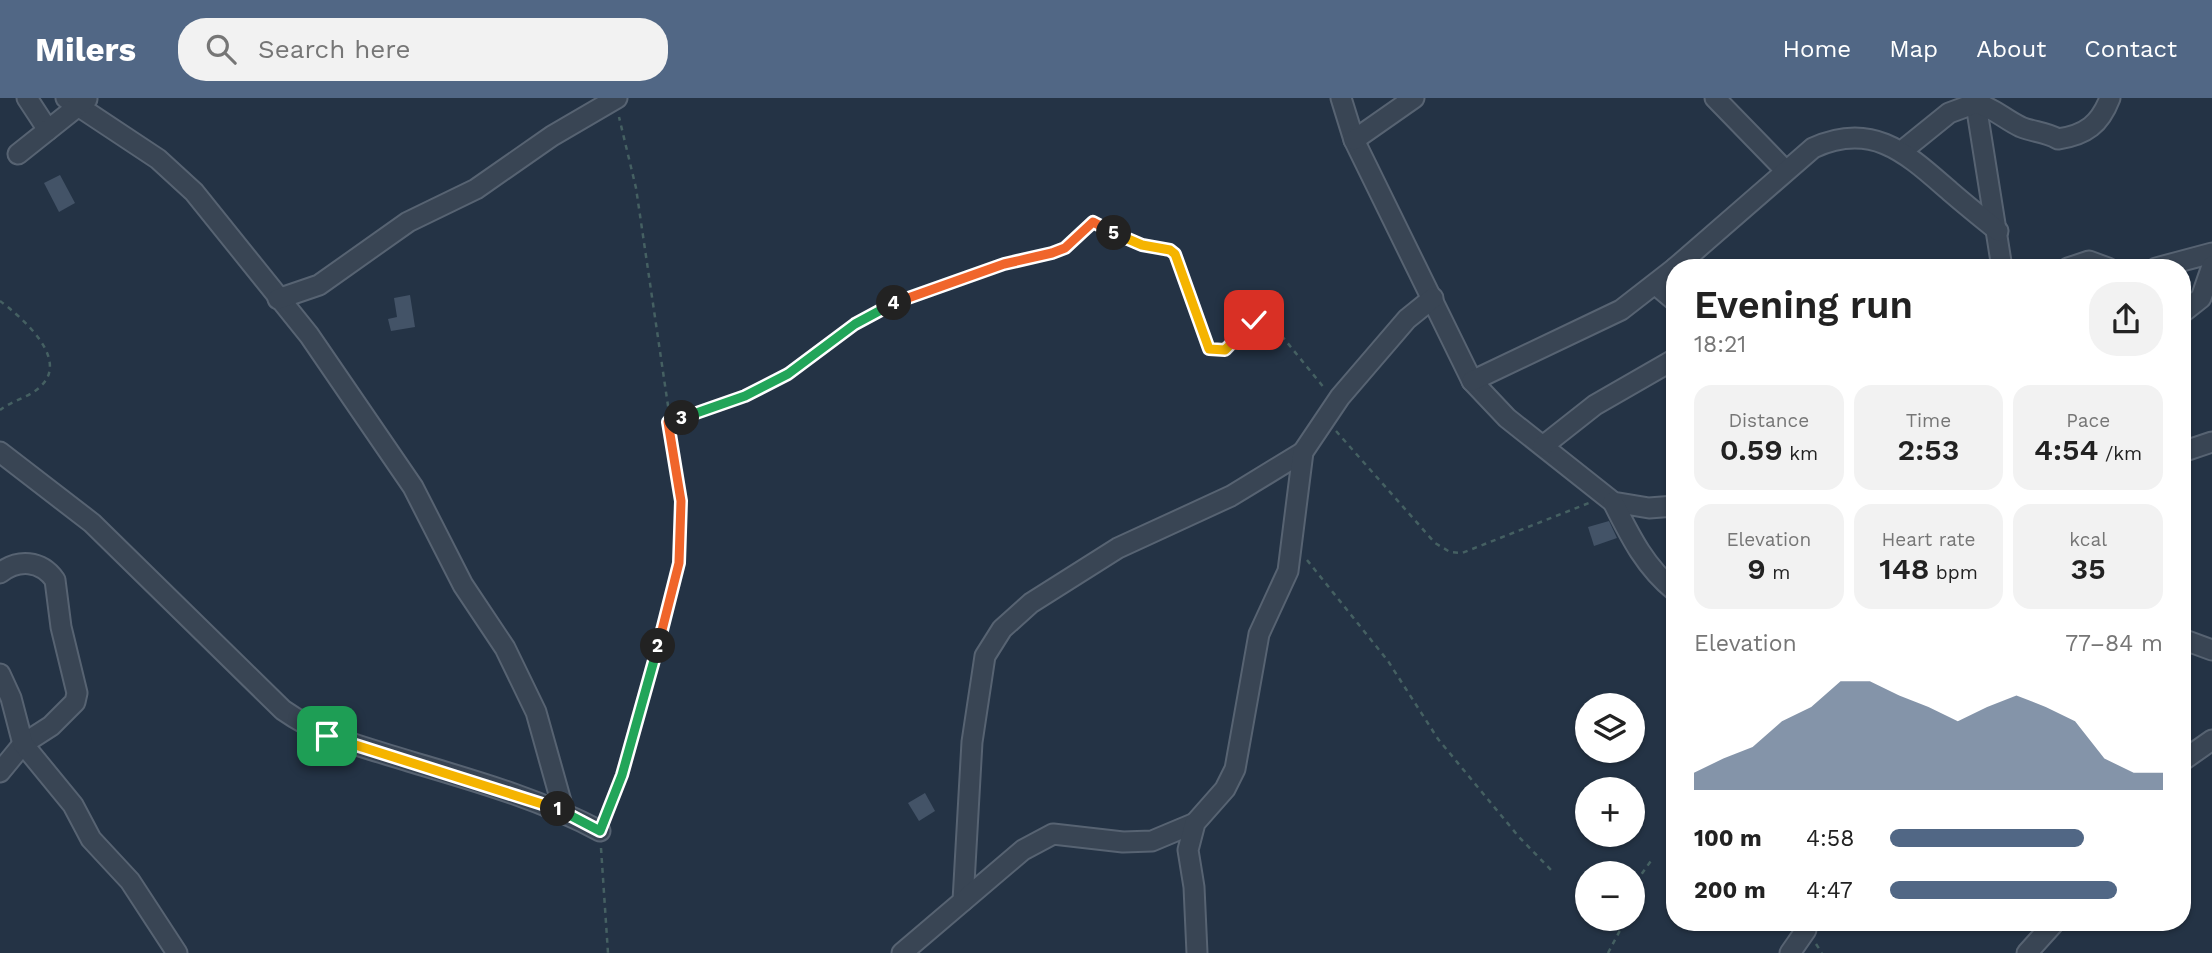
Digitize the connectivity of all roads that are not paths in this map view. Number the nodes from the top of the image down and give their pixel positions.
1 (27, 98) edge
2 (616, 98) edge
3 (1340, 98) edge
4 (1414, 98) edge
5 (1715, 98) edge
6 (2110, 98) edge
7 (77, 101) edge
8 (1975, 101) edge
9 (48, 130) junction
10 (1354, 139) junction
11 (1902, 151) junction
12 (18, 154) dead end
13 (1785, 170) junction
14 (1998, 231) junction
15 (2212, 253) edge
16 (1685, 259) edge
17 (2001, 259) edge
18 (2190, 259) edge
19 (2212, 266) edge
20 (1666, 276) edge
21 (1656, 285) junction
22 (1666, 293) edge
23 (1433, 298) junction
24 (278, 299) junction
25 (2191, 306) edge
26 (1666, 364) edge
27 (1472, 381) junction
28 (2212, 442) edge
29 (1543, 446) junction
30 (2191, 449) edge
31 (0, 452) edge
32 (1303, 452) junction
33 (1608, 497) junction
34 (1666, 507) edge
35 (0, 573) edge
36 (1666, 582) edge
37 (2191, 642) edge
38 (2212, 650) edge
39 (0, 674) edge
40 (2212, 740) edge
41 (23, 744) junction
42 (2191, 755) edge
43 (0, 772) edge
44 (564, 812) junction
45 (1195, 823) junction
46 (600, 831) road end
47 (963, 901) junction
48 (1805, 931) edge
49 (2047, 931) edge
50 (177, 953) edge
51 (902, 953) edge
52 (1197, 953) edge
53 (1790, 953) edge
54 (2027, 953) edge

1 - 9 street
2 - 24 street
3 - 10 street
4 - 10 street
5 - 13 street
6 - 8 street
7 - 9 street
7 - 24 street
8 - 11 street
8 - 14 street
9 - 12 street
10 - 23 street
11 - 13 street
11 - 14 street
13 - 16 street
14 - 17 street
15 - 18 street
19 - 25 street
20 - 21 street
21 - 22 street
21 - 27 street
23 - 27 street
23 - 32 street
24 - 44 street
26 - 29 street
27 - 29 street
28 - 30 street
29 - 33 street
31 - 44 street
32 - 45 street
32 - 47 street
33 - 34 street
33 - 36 street
35 - 41 street
37 - 38 street
39 - 41 street
40 - 42 street
41 - 43 street
41 - 50 street
44 - 46 street
45 - 47 street
45 - 52 street
47 - 51 street
48 - 53 street
49 - 54 street

